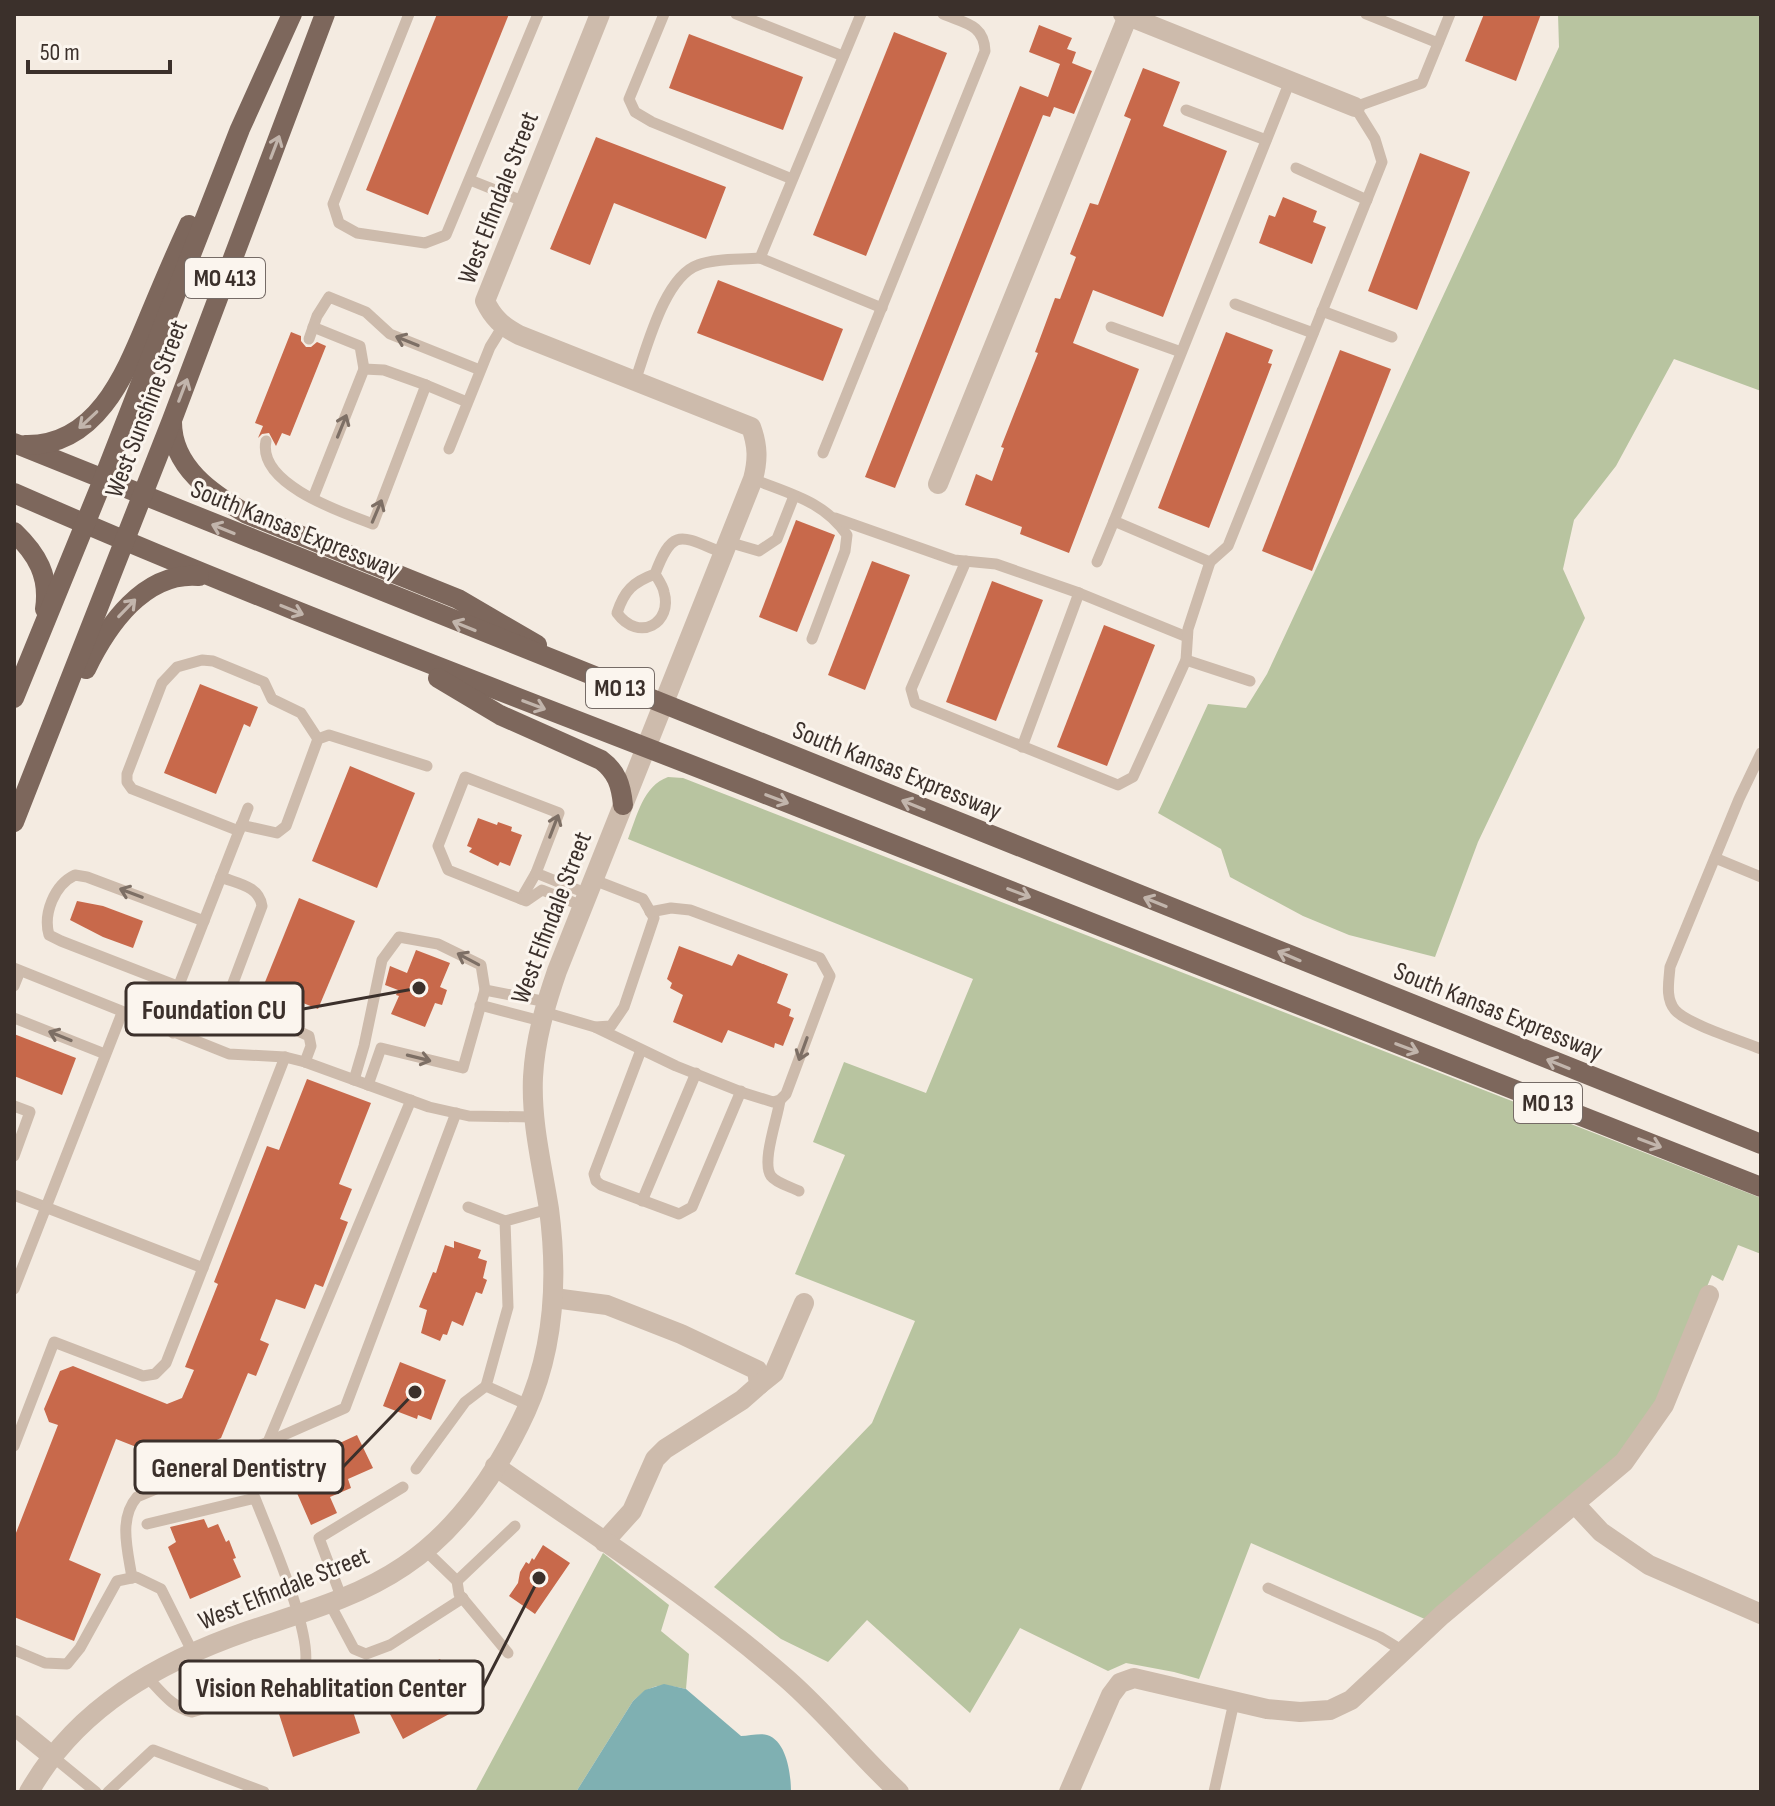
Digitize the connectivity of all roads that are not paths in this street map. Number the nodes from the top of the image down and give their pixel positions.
1 (292, 14) edge
2 (325, 14) edge
3 (409, 14) edge
4 (538, 14) edge
5 (600, 14) edge
6 (664, 14) edge
7 (736, 14) edge
8 (861, 14) edge
9 (943, 14) edge
10 (1366, 14) edge
11 (1450, 14) edge
12 (1126, 15) edge
13 (1438, 43) junction
14 (843, 56) junction
15 (1290, 81) junction
16 (1355, 107) junction
17 (1186, 110) dead end
18 (240, 129) junction
19 (1266, 140) junction
20 (1296, 168) dead end
21 (792, 179) junction
22 (470, 180) junction
23 (1367, 200) junction
24 (525, 202) junction
25 (760, 258) junction
26 (1235, 304) dead end
27 (882, 308) junction
28 (1322, 311) junction
29 (503, 326) junction
30 (1111, 327) dead end
31 (1313, 333) junction
32 (1392, 337) dead end
33 (1181, 352) junction
34 (364, 369) junction
35 (480, 370) junction
36 (635, 381) junction
37 (426, 385) junction
38 (467, 402) junction
39 (172, 420) junction
40 (266, 441) dead end
41 (16, 444) edge
42 (449, 449) dead end
43 (823, 453) dead end
44 (753, 479) junction
45 (103, 480) junction
46 (938, 484) dead end
47 (14, 493) edge
48 (142, 496) junction
49 (794, 496) junction
50 (313, 498) junction
51 (835, 518) junction
52 (1114, 521) junction
53 (85, 524) junction
54 (14, 532) edge
55 (124, 542) junction
56 (726, 548) junction
57 (966, 561) junction
58 (1097, 562) dead end
59 (1210, 562) junction
60 (655, 574) junction
61 (210, 577) junction
62 (1079, 593) junction
63 (42, 626) junction
64 (1187, 637) junction
65 (812, 639) dead end
66 (405, 656) junction
67 (1186, 660) junction
68 (581, 672) junction
69 (1250, 681) dead end
70 (14, 698) edge
71 (663, 706) junction
72 (318, 739) junction
73 (646, 747) junction
74 (1022, 747) junction
75 (1761, 753) edge
76 (427, 766) dead end
77 (623, 805) junction
78 (248, 808) dead end
79 (14, 824) edge
80 (240, 828) junction
81 (1715, 858) junction
82 (536, 873) junction
83 (221, 877) junction
84 (1761, 877) edge
85 (588, 893) junction
86 (521, 899) junction
87 (650, 912) junction
88 (204, 921) junction
89 (17, 969) edge
90 (14, 986) edge
91 (178, 987) junction
92 (485, 990) junction
93 (227, 999) junction
94 (480, 1005) junction
95 (544, 1011) junction
96 (122, 1013) junction
97 (14, 1018) edge
98 (595, 1027) junction
99 (173, 1033) junction
100 (364, 1046) junction
101 (381, 1048) junction
102 (1761, 1049) edge
103 (641, 1050) junction
104 (105, 1054) junction
105 (285, 1057) junction
106 (305, 1062) junction
107 (696, 1073) junction
108 (354, 1080) junction
109 (368, 1085) junction
110 (746, 1093) junction
111 (411, 1100) junction
112 (780, 1100) junction
113 (14, 1106) edge
114 (456, 1113) junction
115 (534, 1117) junction
116 (1761, 1144) edge
117 (14, 1156) edge
118 (1761, 1187) edge
119 (799, 1191) dead end
120 (14, 1195) edge
121 (642, 1201) junction
122 (468, 1207) dead end
123 (45, 1208) junction
124 (549, 1209) junction
125 (505, 1221) junction
126 (14, 1245) edge
127 (29, 1250) junction
128 (203, 1268) junction
129 (14, 1289) edge
130 (1709, 1295) dead end
131 (554, 1298) junction
132 (804, 1303) dead end
133 (759, 1385) junction
134 (486, 1386) junction
135 (528, 1405) junction
136 (17, 1430) edge
137 (268, 1442) junction
138 (14, 1446) edge
139 (495, 1466) junction
140 (416, 1469) dead end
141 (403, 1487) dead end
142 (1575, 1504) junction
143 (147, 1524) dead end
144 (515, 1526) dead end
145 (604, 1542) junction
146 (425, 1550) junction
147 (132, 1578) junction
148 (457, 1581) junction
149 (1268, 1588) dead end
150 (463, 1598) junction
151 (336, 1601) junction
152 (299, 1614) junction
153 (1761, 1614) edge
154 (14, 1650) edge
155 (1403, 1651) junction
156 (193, 1653) junction
157 (508, 1653) dead end
158 (146, 1676) junction
159 (1234, 1702) junction
160 (14, 1725) edge
161 (52, 1756) junction
162 (29, 1792) edge
163 (96, 1792) edge
164 (108, 1792) edge
165 (264, 1792) edge
166 (899, 1792) edge
167 (1069, 1792) edge
168 (1214, 1792) edge

1 - 18 main road, West Sunshine Street / MO 413
39 -> 2 main road, West Sunshine Street / MO 413
3 - 22 lane
4 - 22 lane
5 - 24 street, West Elfindale Street
6 - 21 lane
7 - 14 lane
8 - 14 lane
9 - 27 lane
10 - 13 lane
11 - 13 lane
12 - 15 street
12 - 46 street
13 - 16 lane
14 - 21 lane
15 - 16 street
15 - 19 lane
16 - 23 lane
17 - 19 lane
18 -> 41 main road
18 - 45 main road, West Sunshine Street / MO 413
19 - 33 lane
20 - 23 lane
21 - 25 lane
22 - 24 lane
23 - 28 lane
24 - 29 street, West Elfindale Street
25 - 27 lane
25 - 36 lane
26 - 31 lane
27 - 43 lane
28 - 31 lane
28 - 32 lane
29 - 35 lane
29 - 36 street, West Elfindale Street
30 - 33 lane
31 - 59 lane
33 - 52 lane
35 -> 34 lane
34 - 37 lane
50 -> 34 lane
35 - 38 lane
36 - 44 street, West Elfindale Street
37 - 38 lane
50 -> 37 lane
38 - 42 lane
39 - 48 main road, West Sunshine Street / MO 413
39 - 68 main road
40 - 50 lane
41 - 45 main road, South Kansas Expressway / MO 13
44 - 49 lane
44 - 56 street, West Elfindale Street
45 - 48 main road, South Kansas Expressway / MO 13
45 - 53 main road, West Sunshine Street / MO 413
47 - 53 main road, MO 13
48 - 55 main road, West Sunshine Street / MO 413
68 -> 48 main road, South Kansas Expressway / MO 13
49 - 51 lane
49 - 56 lane
51 - 57 lane
51 - 65 lane
52 - 58 lane
52 - 59 lane
53 - 55 main road, MO 13
53 - 63 main road, West Sunshine Street
54 - 63 main road
55 - 61 main road, MO 13
55 - 79 main road, West Sunshine Street
56 - 60 lane
56 - 71 street, West Elfindale Street
57 - 62 lane
57 - 74 lane
59 - 64 lane
60 - 60 lane
61 -> 66 main road, MO 13
79 -> 61 main road
62 - 64 lane
62 - 74 lane
63 - 70 main road, West Sunshine Street
64 - 67 lane
66 -> 73 main road, MO 13
66 - 77 main road
67 - 69 lane
67 - 74 lane
68 - 71 main road, South Kansas Expressway / MO 13
71 - 73 street, West Elfindale Street
116 -> 71 main road, South Kansas Expressway / MO 13
72 - 76 lane
72 - 80 lane
72 - 80 lane
73 - 77 street, West Elfindale Street
73 -> 118 main road, MO 13
75 - 81 lane
77 - 85 street, West Elfindale Street
78 - 80 lane
80 - 83 lane
81 - 84 lane
81 - 102 lane
82 - 85 lane
82 - 86 lane
82 -> 86 lane
83 - 88 lane
83 - 93 lane
85 - 86 lane
85 - 87 lane
85 - 95 street, West Elfindale Street
87 - 98 lane
87 -> 112 lane
88 - 91 lane
88 -> 91 lane
89 - 90 lane
89 - 96 lane
91 - 93 lane
91 - 99 lane
92 - 94 lane
92 - 95 lane
92 -> 100 lane
93 - 106 lane
94 - 95 lane
101 -> 94 lane
95 - 98 lane
95 - 115 street, West Elfindale Street
96 - 99 lane
96 - 104 lane
104 -> 97 lane
98 - 103 lane
99 - 105 lane
100 - 101 lane
100 - 108 lane
101 - 109 lane
103 - 107 lane
103 - 121 lane
104 - 123 lane
105 - 106 lane
105 - 128 lane
106 - 108 lane
107 - 110 lane
107 - 121 lane
108 - 109 lane
109 - 111 lane
110 - 112 lane
110 - 121 lane
111 - 114 lane
111 - 137 lane
112 - 119 lane
113 - 117 lane
114 - 115 lane
114 - 137 lane
115 - 124 street, West Elfindale Street
120 - 123 lane
122 - 125 lane
123 - 127 lane
123 - 128 lane
124 - 125 lane
124 - 131 street, West Elfindale Street
125 - 134 lane
126 - 127 lane
127 - 129 lane
128 - 136 lane
130 - 142 street
131 - 133 street
131 - 135 street, West Elfindale Street
132 - 133 street
133 - 145 street
134 - 135 lane
134 - 140 lane
135 - 139 street, West Elfindale Street
136 - 138 lane
137 - 147 lane
139 - 145 street
139 - 146 street, West Elfindale Street
141 - 151 lane
142 - 153 street
142 - 155 street
143 - 152 lane
144 - 148 lane
145 - 166 street
146 - 148 lane
146 - 151 street, West Elfindale Street
147 - 154 lane
147 - 156 lane
148 - 150 lane
149 - 155 lane
150 - 151 lane
150 - 157 lane
151 - 152 street, West Elfindale Street
152 - 156 street, West Elfindale Street
152 - 158 lane
155 - 159 street
156 - 158 street, West Elfindale Street
158 - 161 street, West Elfindale Street
159 - 167 street
159 - 168 lane
160 - 161 street
161 - 162 street, West Elfindale Street
161 - 163 lane
164 - 165 lane

